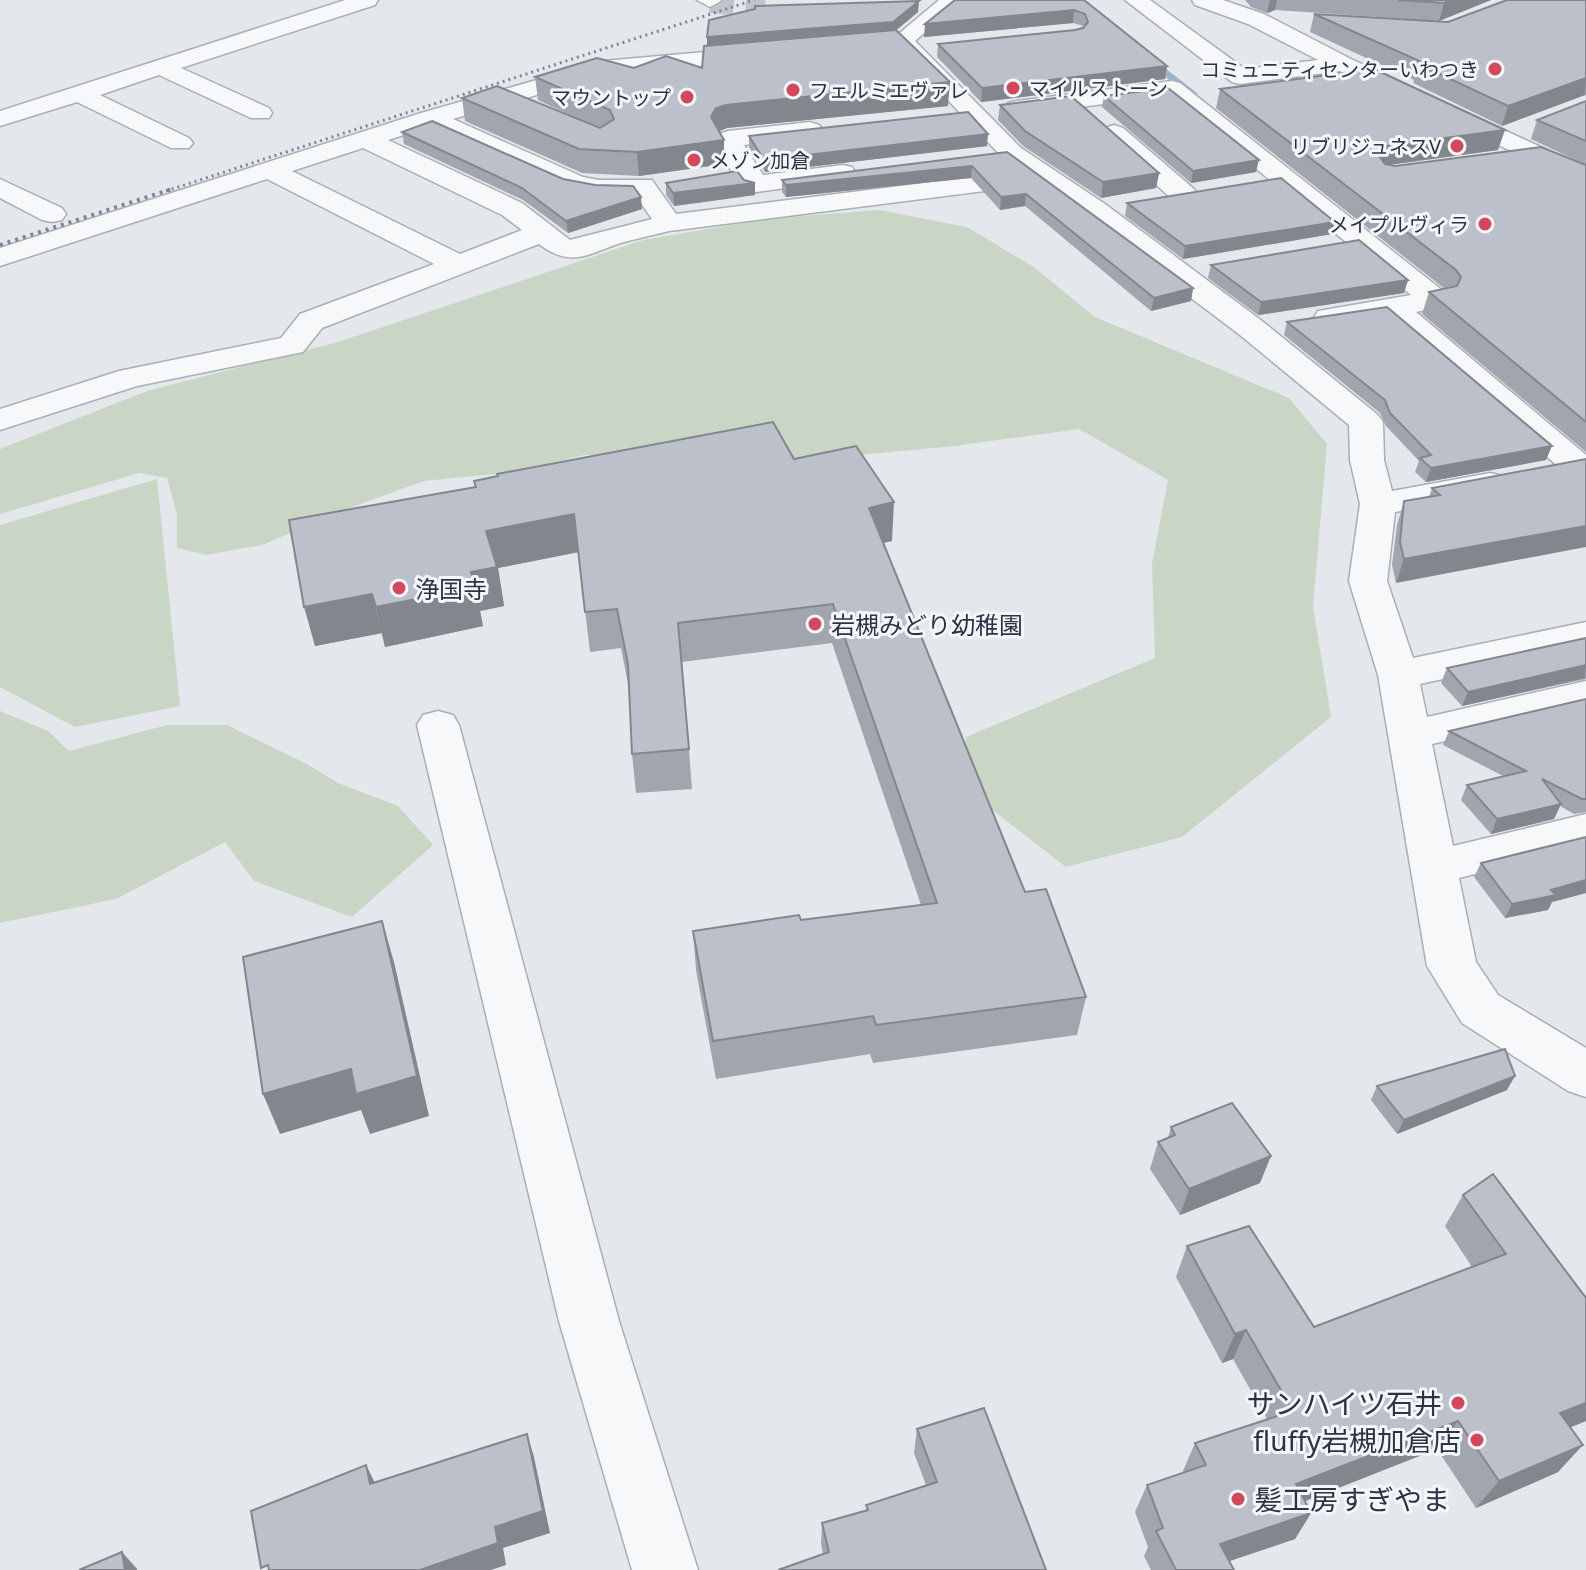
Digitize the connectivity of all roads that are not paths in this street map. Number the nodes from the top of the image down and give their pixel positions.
1 (367, 0) edge
2 (1136, 0) edge
3 (1203, 0) edge
4 (976, 3) edge
5 (917, 4) edge
6 (947, 4) junction
7 (1256, 19) junction
8 (1303, 22) dead end
9 (869, 44) edge
10 (906, 46) junction
11 (942, 47) edge
12 (793, 51) edge
13 (1343, 64) junction
14 (160, 67) junction
15 (79, 94) junction
16 (501, 97) junction
17 (1076, 101) junction
18 (530, 110) edge
19 (260, 113) dead end
20 (974, 113) junction
21 (943, 116) edge
22 (430, 118) junction
23 (0, 119) edge
24 (835, 127) edge
25 (1528, 128) dead end
26 (365, 139) junction
27 (180, 143) dead end
28 (1496, 150) junction
29 (269, 170) junction
30 (861, 171) edge
31 (716, 176) edge
32 (1046, 176) junction
33 (750, 178) junction
34 (1285, 178) junction
35 (1586, 178) edge
36 (672, 182) edge
37 (1256, 183) edge
38 (643, 186) junction
39 (0, 187) edge
40 (1213, 190) edge
41 (1184, 195) junction
42 (1154, 200) edge
43 (774, 210) junction
44 (52, 214) dead end
45 (669, 223) junction
46 (544, 232) junction
47 (1361, 241) junction
48 (1330, 246) edge
49 (0, 257) edge
50 (459, 265) junction
51 (1221, 265) edge
52 (1174, 272) junction
53 (1392, 308) junction
54 (1277, 324) junction
55 (0, 420) edge
56 (1583, 467) edge
57 (1378, 504) junction
58 (1586, 635) edge
59 (1398, 675) junction
60 (1586, 695) edge
61 (438, 725) dead end
62 (1409, 735) junction
63 (1586, 830) edge
64 (1436, 867) junction
65 (1586, 1075) edge
66 (665, 1570) edge

1 - 14 street
2 - 13 street
3 - 7 street
4 - 6 street
5 - 6 street
6 - 10 street
7 - 8 street
7 - 13 street
9 - 10 street
10 - 11 street
10 - 20 street
12 - 16 street
13 - 28 street
14 - 15 street
14 - 19 street
15 - 23 street
15 - 27 street
16 - 18 street
16 - 22 street
17 - 20 street
17 - 34 street
17 - 41 street
20 - 21 street
20 - 32 street
22 - 26 street
22 - 38 street
24 - 33 street
25 - 28 street
26 - 29 street
26 - 46 street
28 - 35 street
29 - 49 street
29 - 50 street
30 - 33 street
31 - 33 street
32 - 43 street
32 - 52 street
33 - 43 street
34 - 37 street
34 - 47 street
36 - 38 street
38 - 45 street
39 - 44 street
40 - 41 street
41 - 42 street
43 - 45 street
45 - 46 street
46 - 50 street
47 - 48 street
47 - 53 street
50 - 55 street
51 - 52 street
52 - 54 street
53 - 54 street
53 - 56 street
54 - 57 street
56 - 57 street
57 - 59 street
58 - 59 street
59 - 62 street
60 - 62 street
61 - 66 street
62 - 64 street
63 - 64 street
64 - 65 street

